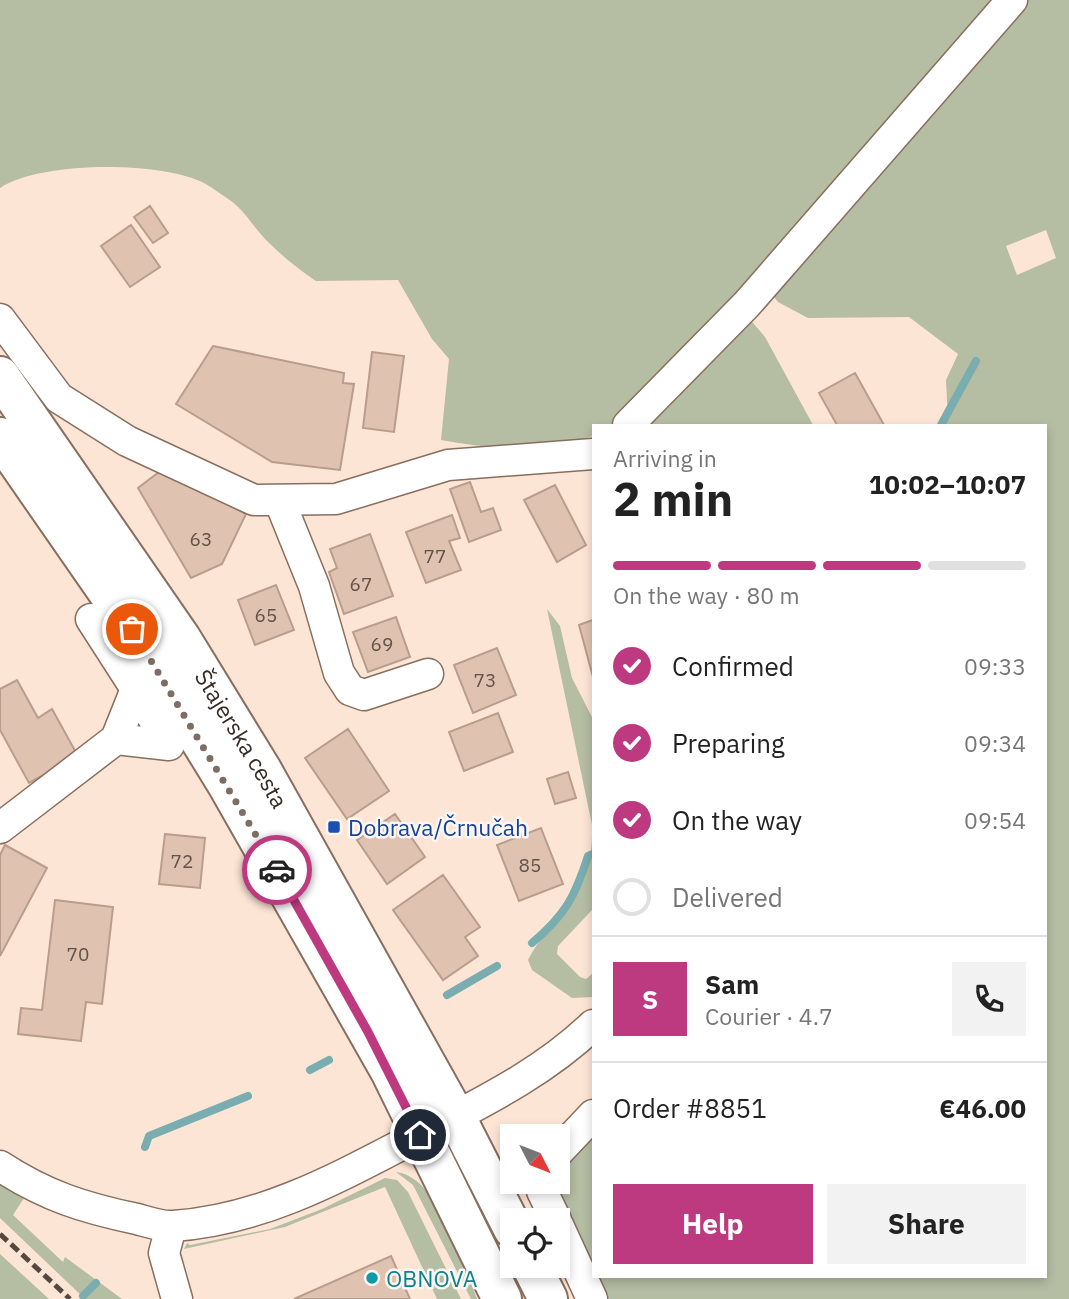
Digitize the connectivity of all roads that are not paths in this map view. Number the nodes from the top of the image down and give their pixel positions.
1 (1012, 0) edge
2 (0, 319) edge
3 (0, 376) edge
4 (629, 424) edge
5 (0, 437) edge
6 (592, 454) edge
7 (280, 502) junction
8 (90, 619) dead end
9 (428, 674) dead end
10 (136, 689) junction
11 (116, 739) junction
12 (0, 828) edge
13 (590, 1034) edge
14 (592, 1116) edge
15 (456, 1117) junction
16 (420, 1135) junction
17 (570, 1139) edge
18 (0, 1166) edge
19 (502, 1208) edge
20 (171, 1227) junction
21 (570, 1251) edge
22 (538, 1278) edge
23 (177, 1299) edge
24 (502, 1299) edge
25 (548, 1299) edge
26 (592, 1299) edge

1 - 4 street
2 - 7 street
3 - 15 main road, Štajerska cesta
5 - 16 main road, Štajerska cesta
6 - 7 street
7 - 9 street
8 - 10 street
10 - 11 street
10 - 11 street
11 - 12 street
13 - 15 street
14 - 17 street
15 - 16 street
15 - 19 main road, Štajerska cesta
16 - 20 street
16 - 24 main road, Štajerska cesta
18 - 20 street
20 - 23 street
21 - 26 street
22 - 25 main road

